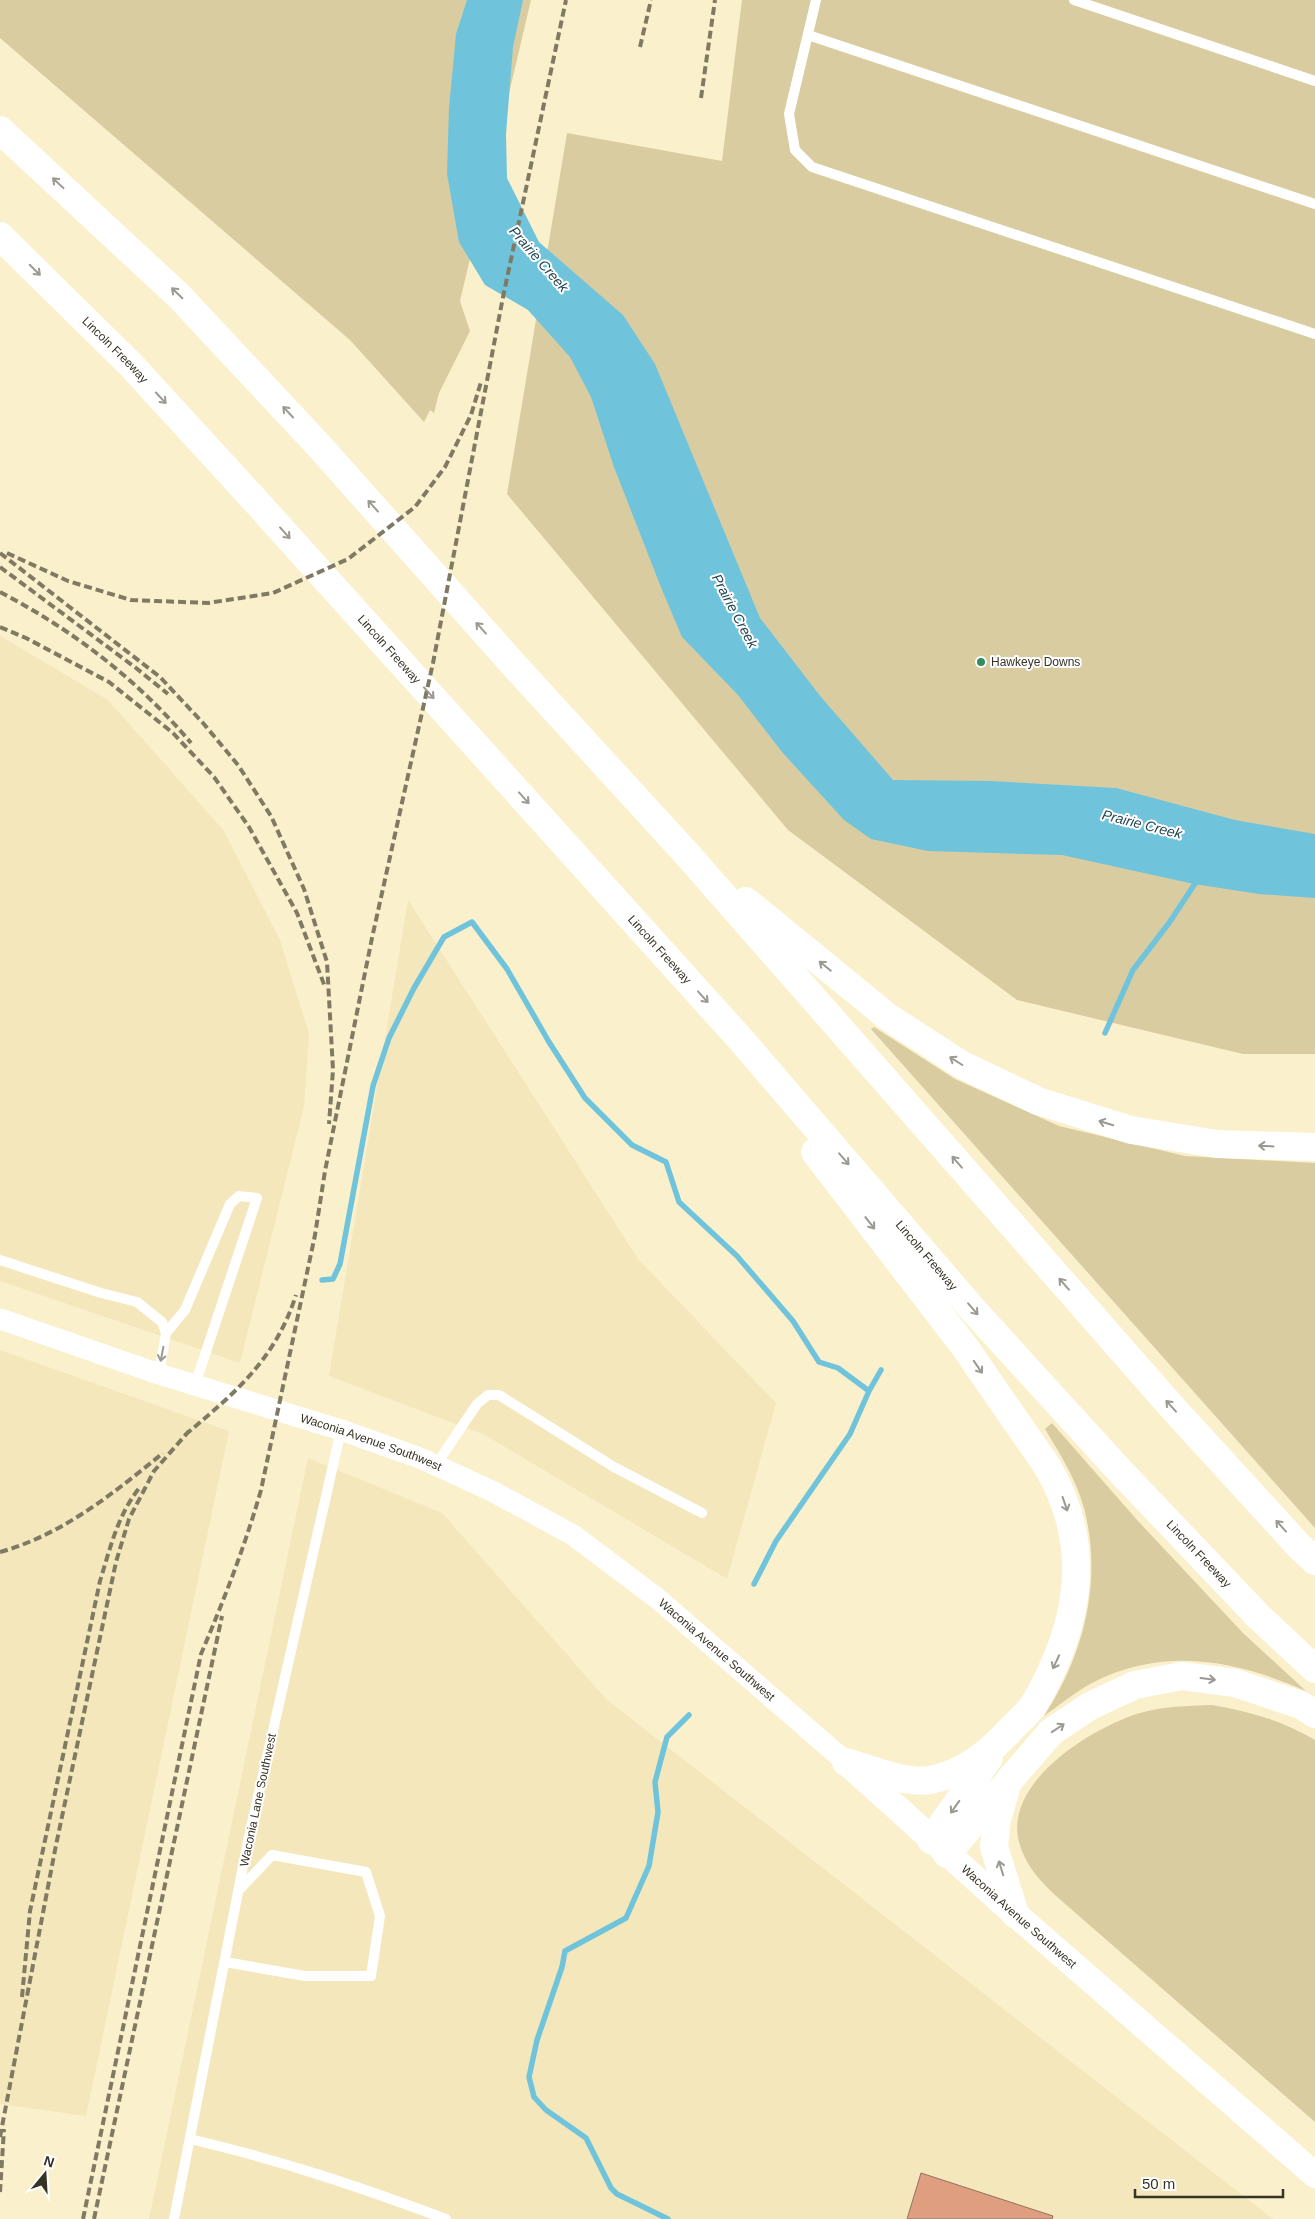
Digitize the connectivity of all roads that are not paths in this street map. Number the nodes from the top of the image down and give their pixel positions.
1 (816, 0) edge
2 (1074, 0) edge
3 (808, 35) junction
4 (1315, 82) edge
5 (0, 130) edge
6 (1315, 204) edge
7 (0, 236) edge
8 (1315, 334) edge
9 (686, 853) junction
10 (742, 1040) junction
11 (1315, 1147) edge
12 (0, 1260) edge
13 (0, 1319) edge
14 (166, 1333) junction
15 (158, 1374) junction
16 (195, 1385) junction
17 (341, 1430) junction
18 (436, 1465) junction
19 (702, 1513) dead end
20 (1315, 1561) edge
21 (1315, 1669) edge
22 (1315, 1714) edge
23 (1003, 1738) junction
24 (846, 1762) junction
25 (1008, 1782) junction
26 (939, 1847) junction
27 (239, 1891) junction
28 (1015, 1914) junction
29 (225, 1962) junction
30 (190, 2139) junction
31 (1315, 2175) edge
32 (174, 2219) edge
33 (446, 2219) edge

1 - 3 lane
2 - 4 lane
3 - 6 lane
3 - 8 lane
9 -> 5 highway
7 -> 10 highway, Lincoln Freeway
11 -> 9 highway
20 -> 9 highway
10 -> 21 highway, Lincoln Freeway
10 -> 23 highway
12 - 14 lane
13 - 15 street, Waconia Avenue Southwest
14 -> 15 lane
14 - 16 lane
15 - 16 street, Waconia Avenue Southwest
16 - 17 street, Waconia Avenue Southwest
17 - 18 street, Waconia Avenue Southwest
17 - 27 lane, Waconia Lane Southwest
18 - 19 lane
18 - 24 street, Waconia Avenue Southwest
25 -> 22 highway
23 - 24 highway
23 -> 26 highway
24 - 26 street, Waconia Avenue Southwest
25 - 26 highway
28 -> 25 highway
26 - 28 street, Waconia Avenue Southwest
27 - 29 lane, Waconia Lane Southwest
27 - 29 lane
28 - 31 street, Waconia Avenue Southwest
29 - 30 lane, Waconia Lane Southwest
30 - 32 lane, Waconia Lane Southwest
30 - 33 lane

